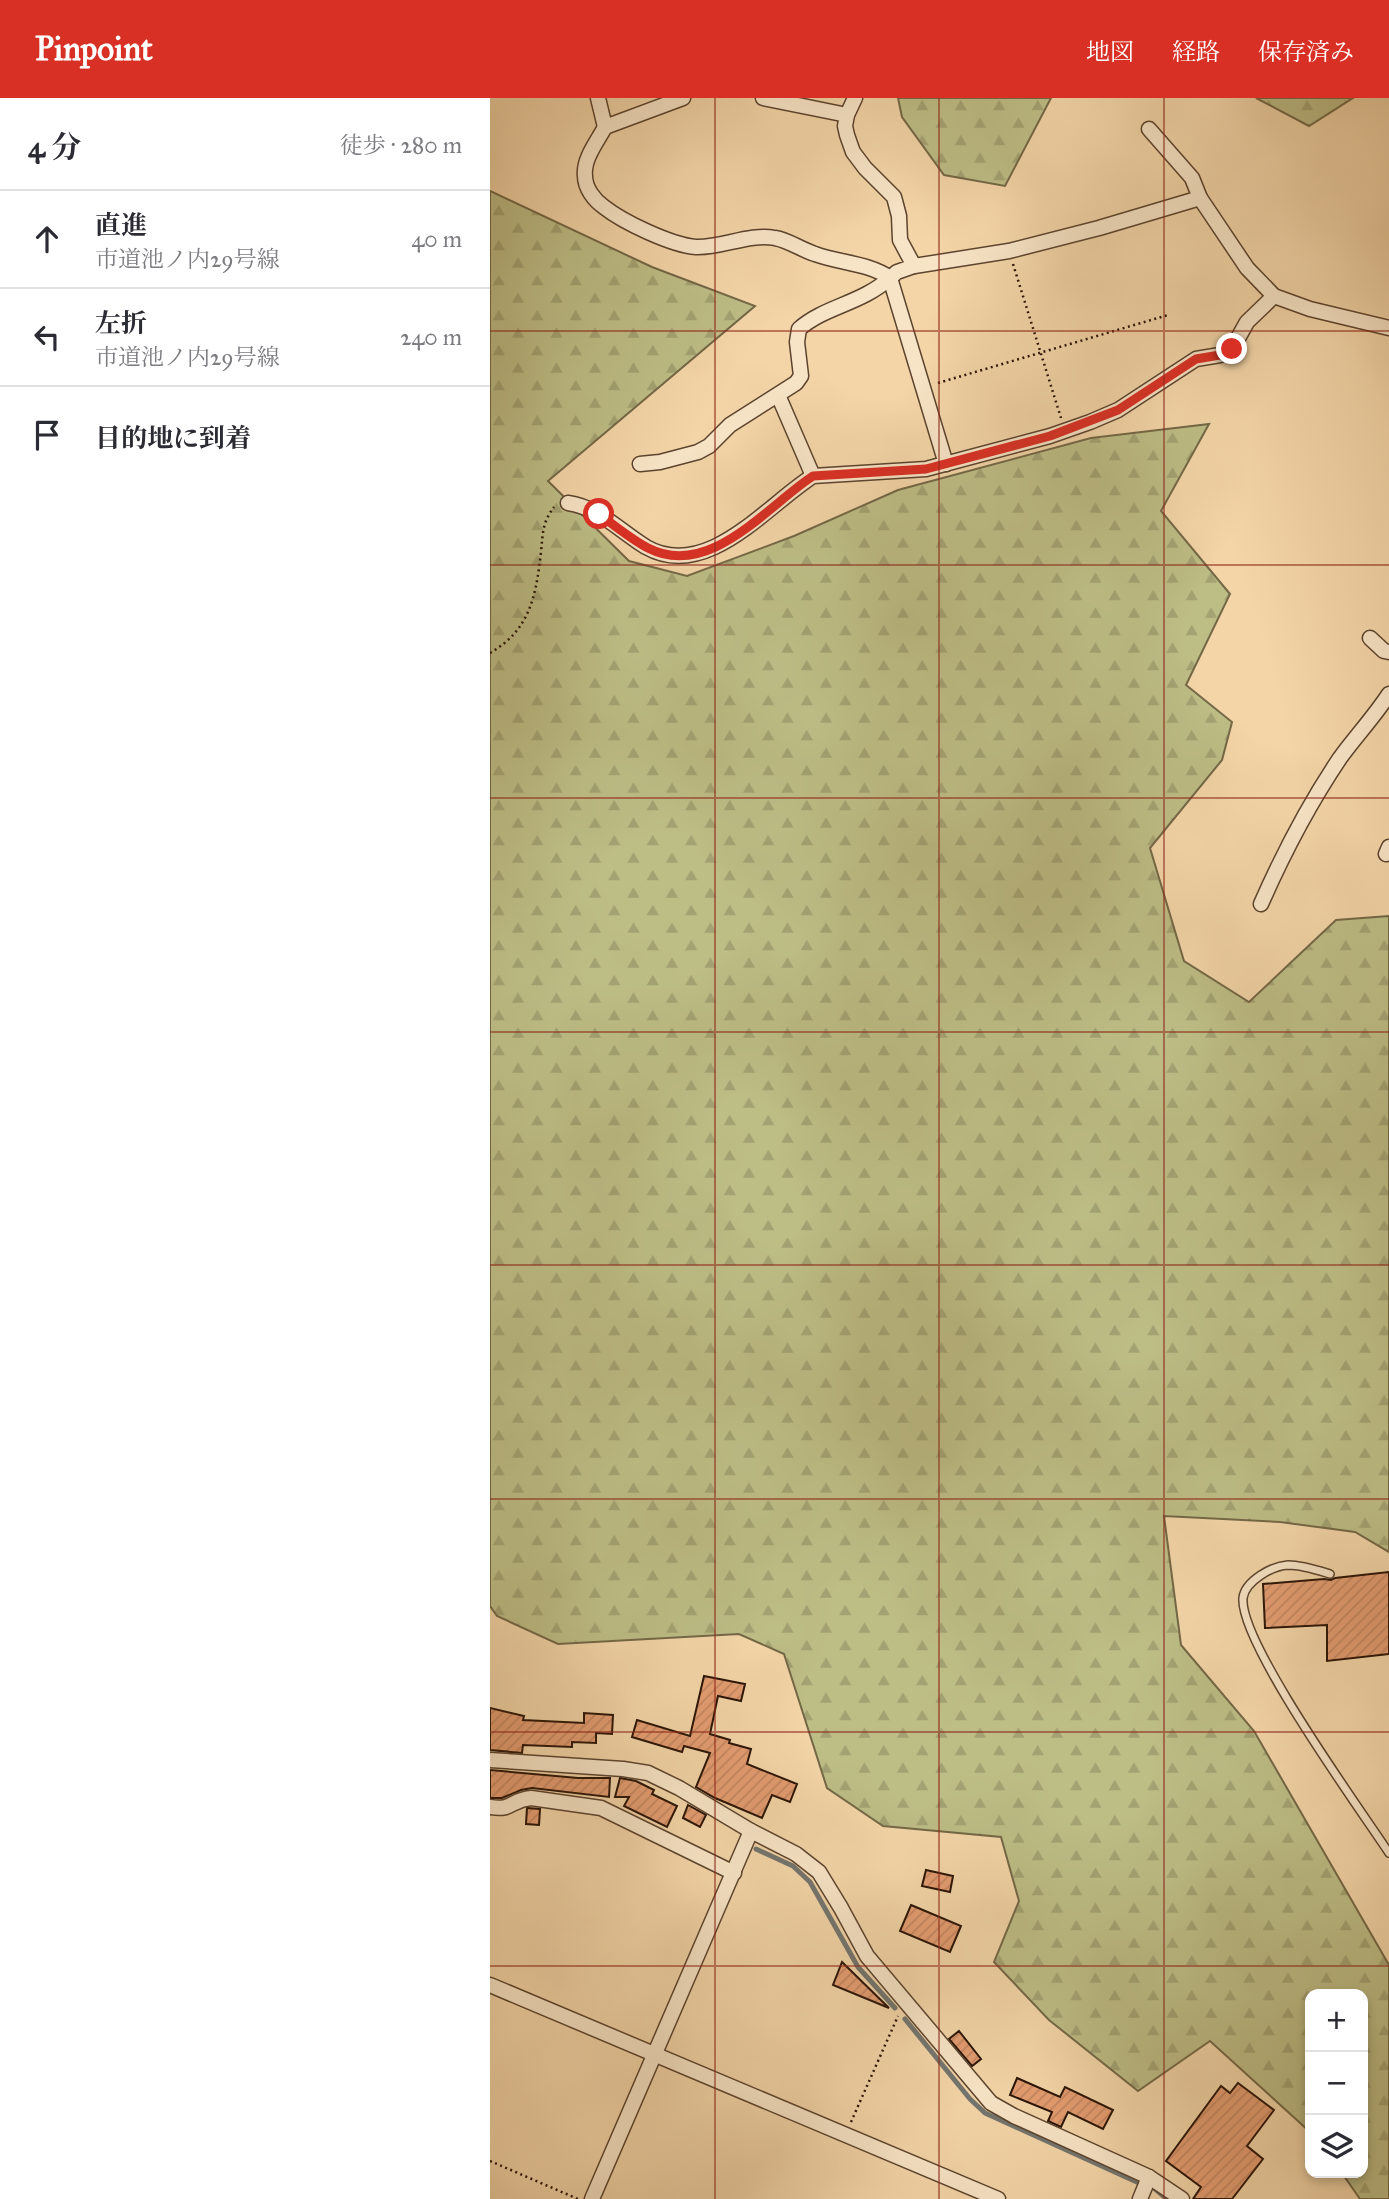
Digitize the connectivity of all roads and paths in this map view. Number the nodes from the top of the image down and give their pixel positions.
1 (598, 98) edge
2 (683, 98) edge
3 (763, 98) edge
4 (855, 98) edge
5 (847, 115) junction
6 (604, 127) junction
7 (1149, 129) dead end
8 (1200, 198) junction
9 (1009, 251) junction
10 (914, 266) junction
11 (890, 278) junction
12 (1274, 296) junction
13 (1168, 316) dead end
14 (1389, 328) edge
15 (1041, 352) junction
16 (921, 388) junction
17 (778, 395) junction
18 (1064, 431) junction
19 (640, 464) dead end
20 (946, 464) junction
21 (813, 476) junction
22 (568, 503) joint
23 (1370, 638) dead end
24 (1389, 652) edge
25 (490, 653) edge
26 (1389, 694) edge
27 (1261, 904) dead end
28 (1330, 1574) dead end
29 (490, 1760) edge
30 (490, 1808) edge
31 (751, 1830) junction
32 (1389, 1853) edge
33 (734, 1873) junction
34 (490, 1985) edge
35 (904, 2003) junction
36 (653, 2056) junction
37 (846, 2134) junction
38 (490, 2161) edge
39 (1149, 2177) junction
40 (578, 2199) edge
41 (592, 2199) edge
42 (998, 2199) edge
43 (1140, 2199) edge
44 (1182, 2199) edge

1 - 6 street
2 - 6 street
3 - 5 street
4 - 5 street
5 - 10 street
6 - 11 street
7 - 8 street
8 - 9 street
8 - 12 street
9 - 10 street
9 - 15 path
10 - 11 street
11 - 16 street
11 - 17 street
12 - 14 street
12 - 18 street
13 - 15 path
15 - 16 path
15 - 18 path
16 - 20 street
17 - 19 street
17 - 21 street
18 - 20 street
20 - 21 street
21 - 22 street
22 - 25 path
23 - 24 street
26 - 27 street
28 - 32 lane
29 - 31 street
30 - 33 street
31 - 33 street
31 - 35 street
33 - 36 street
34 - 36 street
35 - 37 path
35 - 39 street
36 - 37 street
36 - 41 street
37 - 42 street
38 - 40 path
39 - 43 street
39 - 44 street

